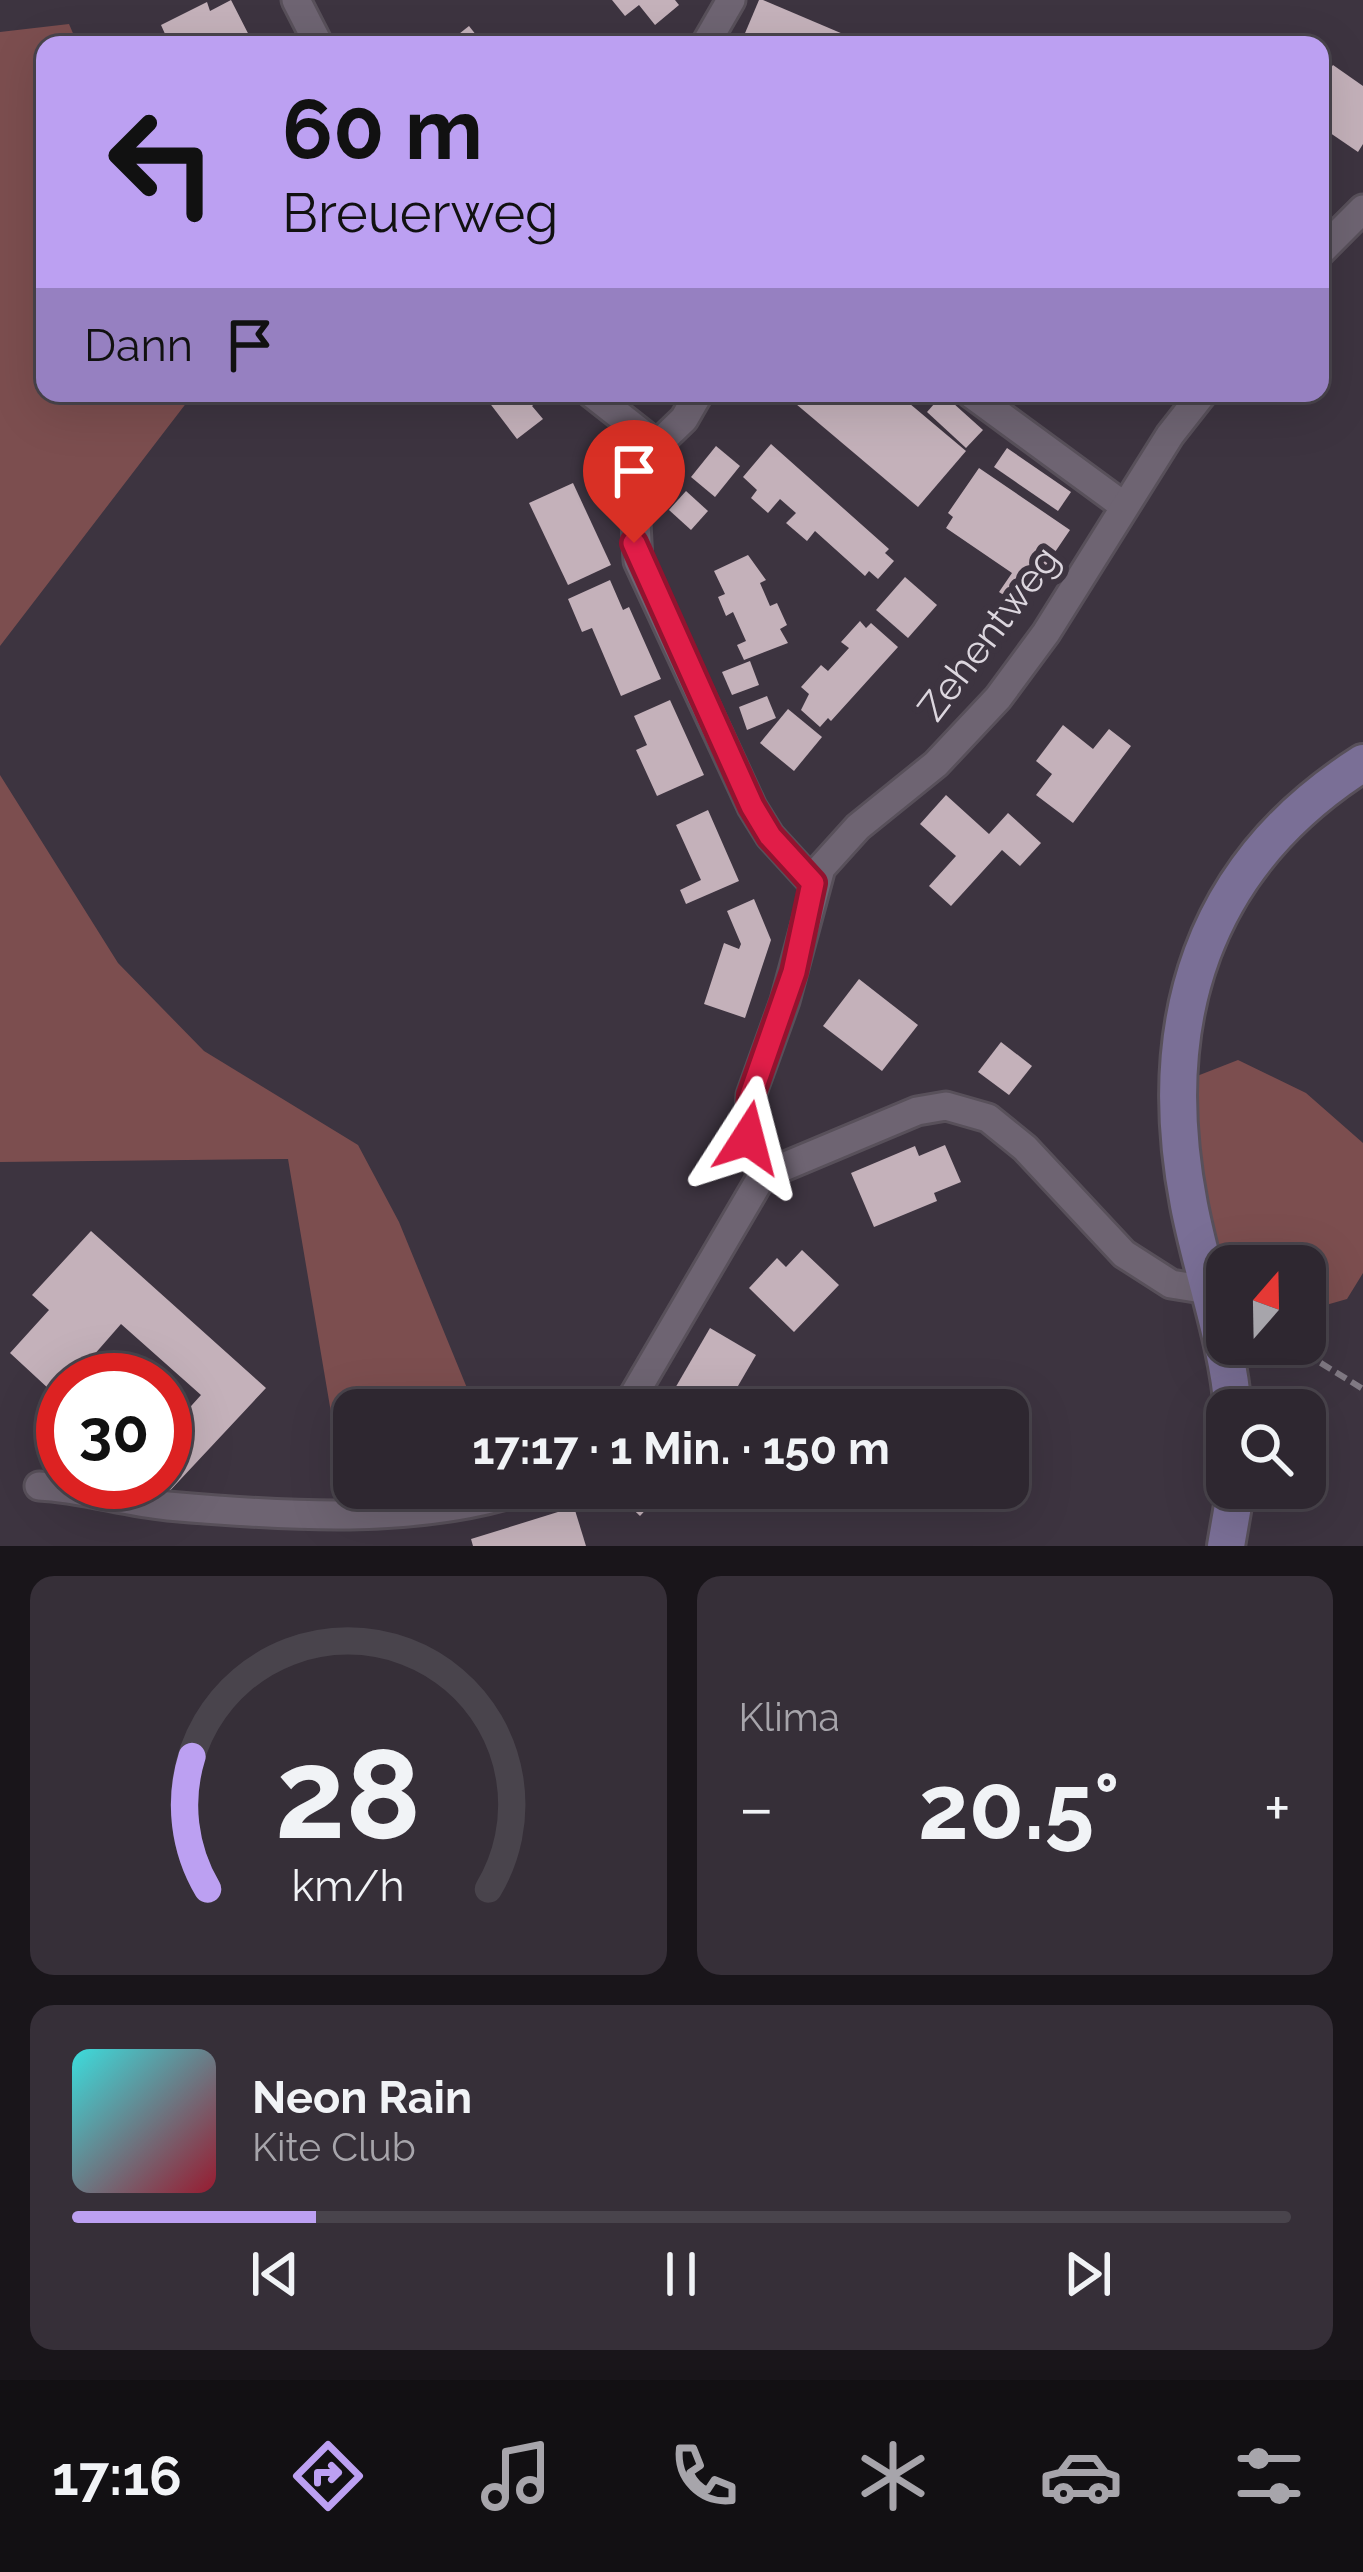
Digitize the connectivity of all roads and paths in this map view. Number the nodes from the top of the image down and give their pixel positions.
1 (296, 0) edge
2 (731, 0) edge
3 (314, 36) edge
4 (710, 36) edge
5 (1363, 209) edge
6 (1329, 243) edge
7 (602, 402) edge
8 (692, 402) edge
9 (982, 402) edge
10 (1197, 402) edge
11 (657, 446) junction
12 (1124, 506) junction
13 (1363, 763) edge
14 (813, 883) junction
15 (762, 1176) junction
16 (1206, 1280) edge
17 (1206, 1290) edge
18 (1324, 1365) edge
19 (637, 1389) edge
20 (1363, 1389) edge
21 (192, 1507) edge
22 (454, 1509) edge
23 (1232, 1509) edge
24 (1226, 1546) edge

1 - 3 street
2 - 4 street
5 - 6 street
7 - 11 street
8 - 11 street
9 - 12 street
10 - 12 street, Zehentweg
11 - 14 street
12 - 14 street, Zehentweg
13 - 16 main road
14 - 15 street, Zehentweg
15 - 17 street
15 - 19 street
18 - 20 path
21 - 22 street
23 - 24 main road

